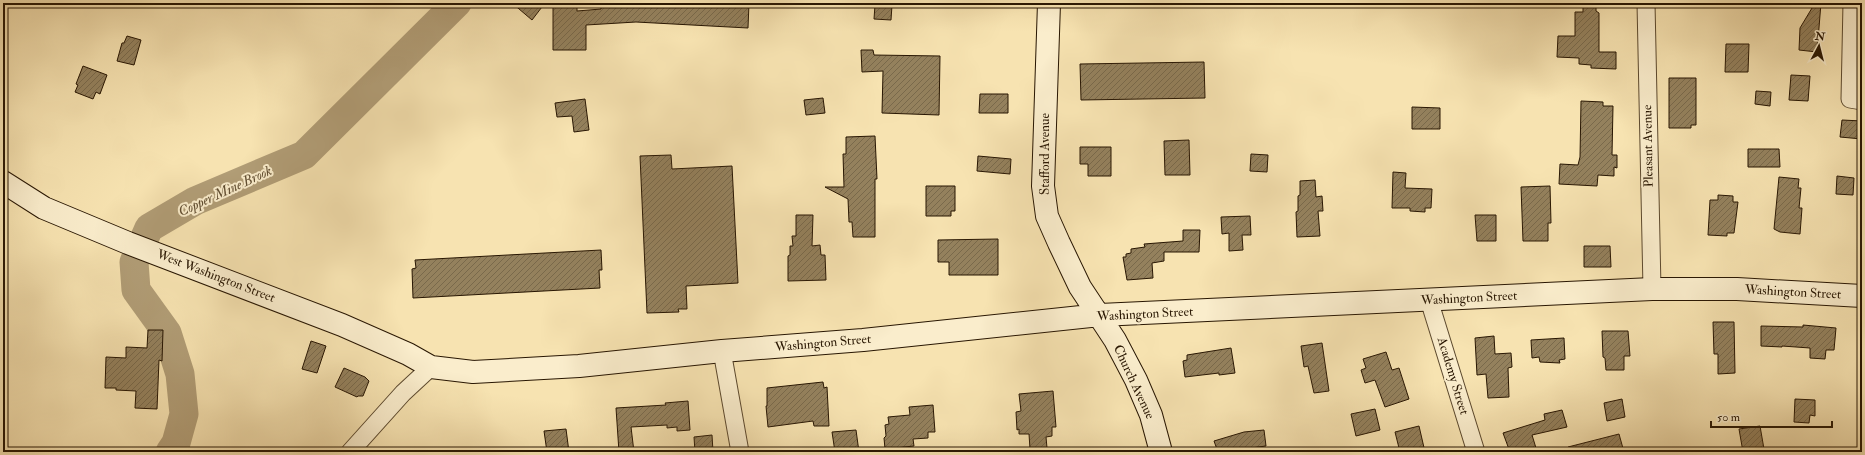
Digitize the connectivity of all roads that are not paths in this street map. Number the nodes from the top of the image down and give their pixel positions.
1 (1049, 3) edge
2 (1646, 3) edge
3 (1852, 3) edge
4 (1862, 101) edge
5 (3, 182) edge
6 (1652, 289) junction
7 (1862, 296) edge
8 (1430, 300) junction
9 (1100, 315) junction
10 (722, 351) junction
11 (431, 367) junction
12 (350, 452) edge
13 (740, 452) edge
14 (1161, 452) edge
15 (1476, 452) edge

1 - 9 main road, Stafford Avenue
2 - 6 street, Pleasant Avenue
3 - 4 street
5 - 11 main road, West Washington Street
6 - 7 main road, Washington Street
6 - 8 main road, Washington Street
8 - 9 main road, Washington Street
8 - 15 street, Academy Street
9 - 10 main road, Washington Street
9 - 14 main road, Church Avenue
10 - 11 main road, Washington Street
10 - 13 street
11 - 12 street

